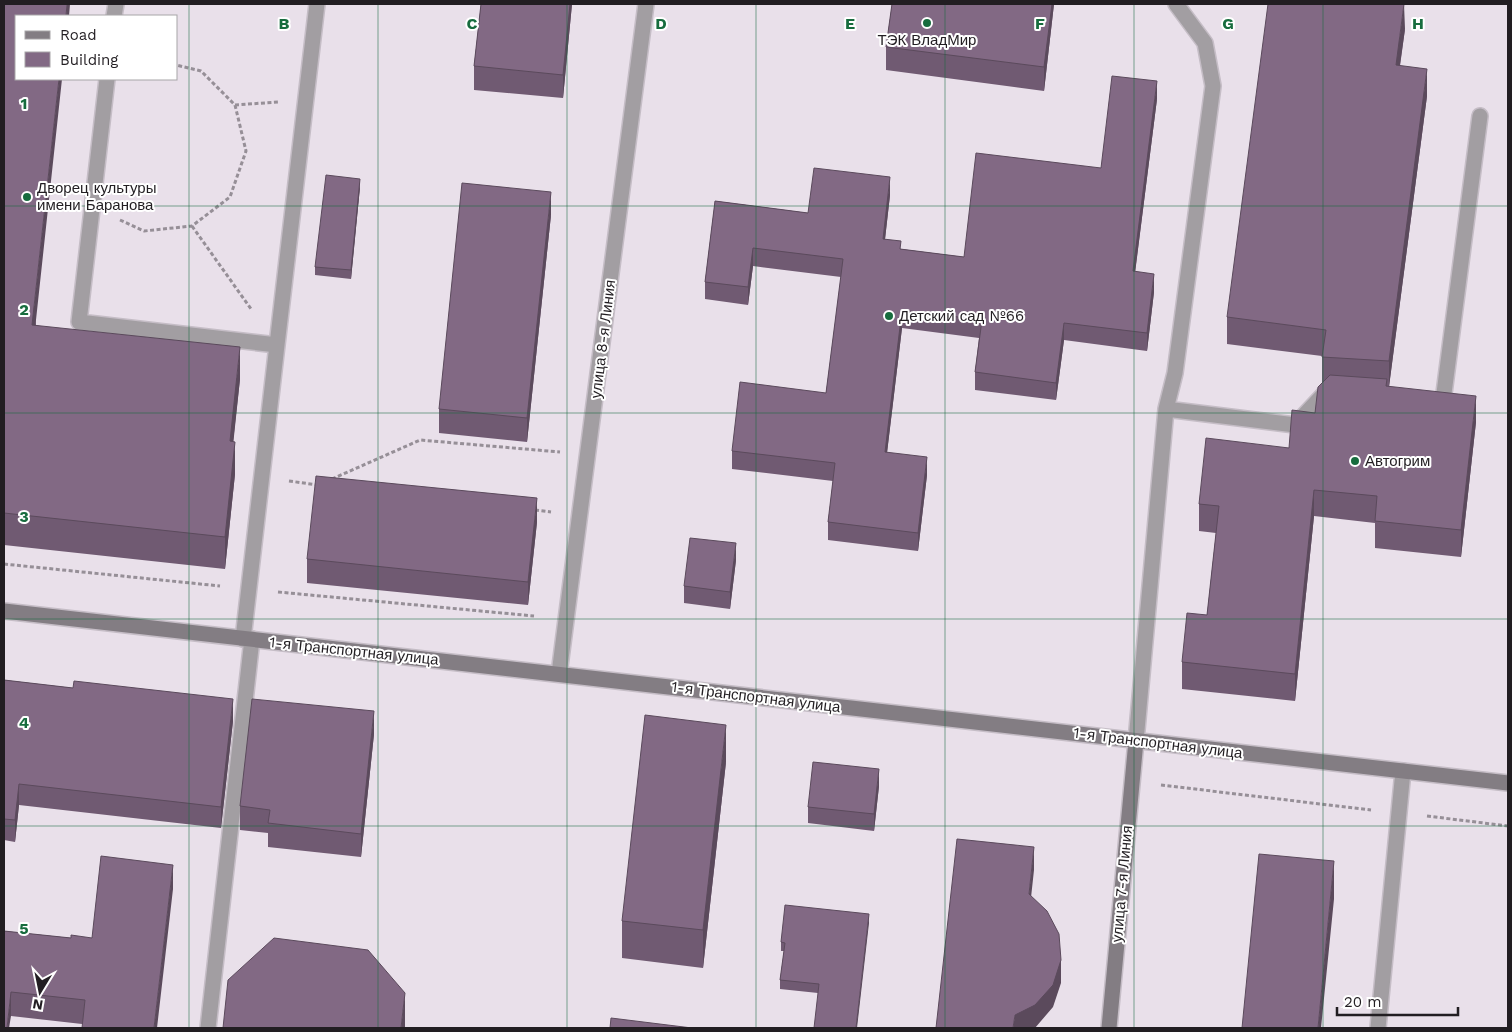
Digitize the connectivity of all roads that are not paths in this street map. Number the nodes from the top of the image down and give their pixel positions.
1 (317, 4) edge
2 (646, 4) edge
3 (1176, 4) edge
4 (107, 80) edge
5 (1480, 116) dead end
6 (277, 344) junction
7 (1346, 393) edge
8 (1414, 399) edge
9 (1166, 409) junction
10 (4, 611) edge
11 (248, 639) junction
12 (559, 674) junction
13 (1136, 740) junction
14 (1403, 771) junction
15 (1508, 783) edge
16 (208, 1028) edge
17 (1109, 1028) edge
18 (1378, 1028) edge

1 - 6 street
2 - 12 street, улица 8-я Линия
3 - 9 street
4 - 6 street
5 - 8 street
6 - 11 street
7 - 9 street
9 - 13 street
10 - 11 street, 1-я Транспортная улица
11 - 12 street, 1-я Транспортная улица
11 - 16 street
12 - 13 street, 1-я Транспортная улица
13 - 14 street, 1-я Транспортная улица
13 - 17 street, улица 7-я Линия
14 - 15 street, 1-я Транспортная улица
14 - 18 street

